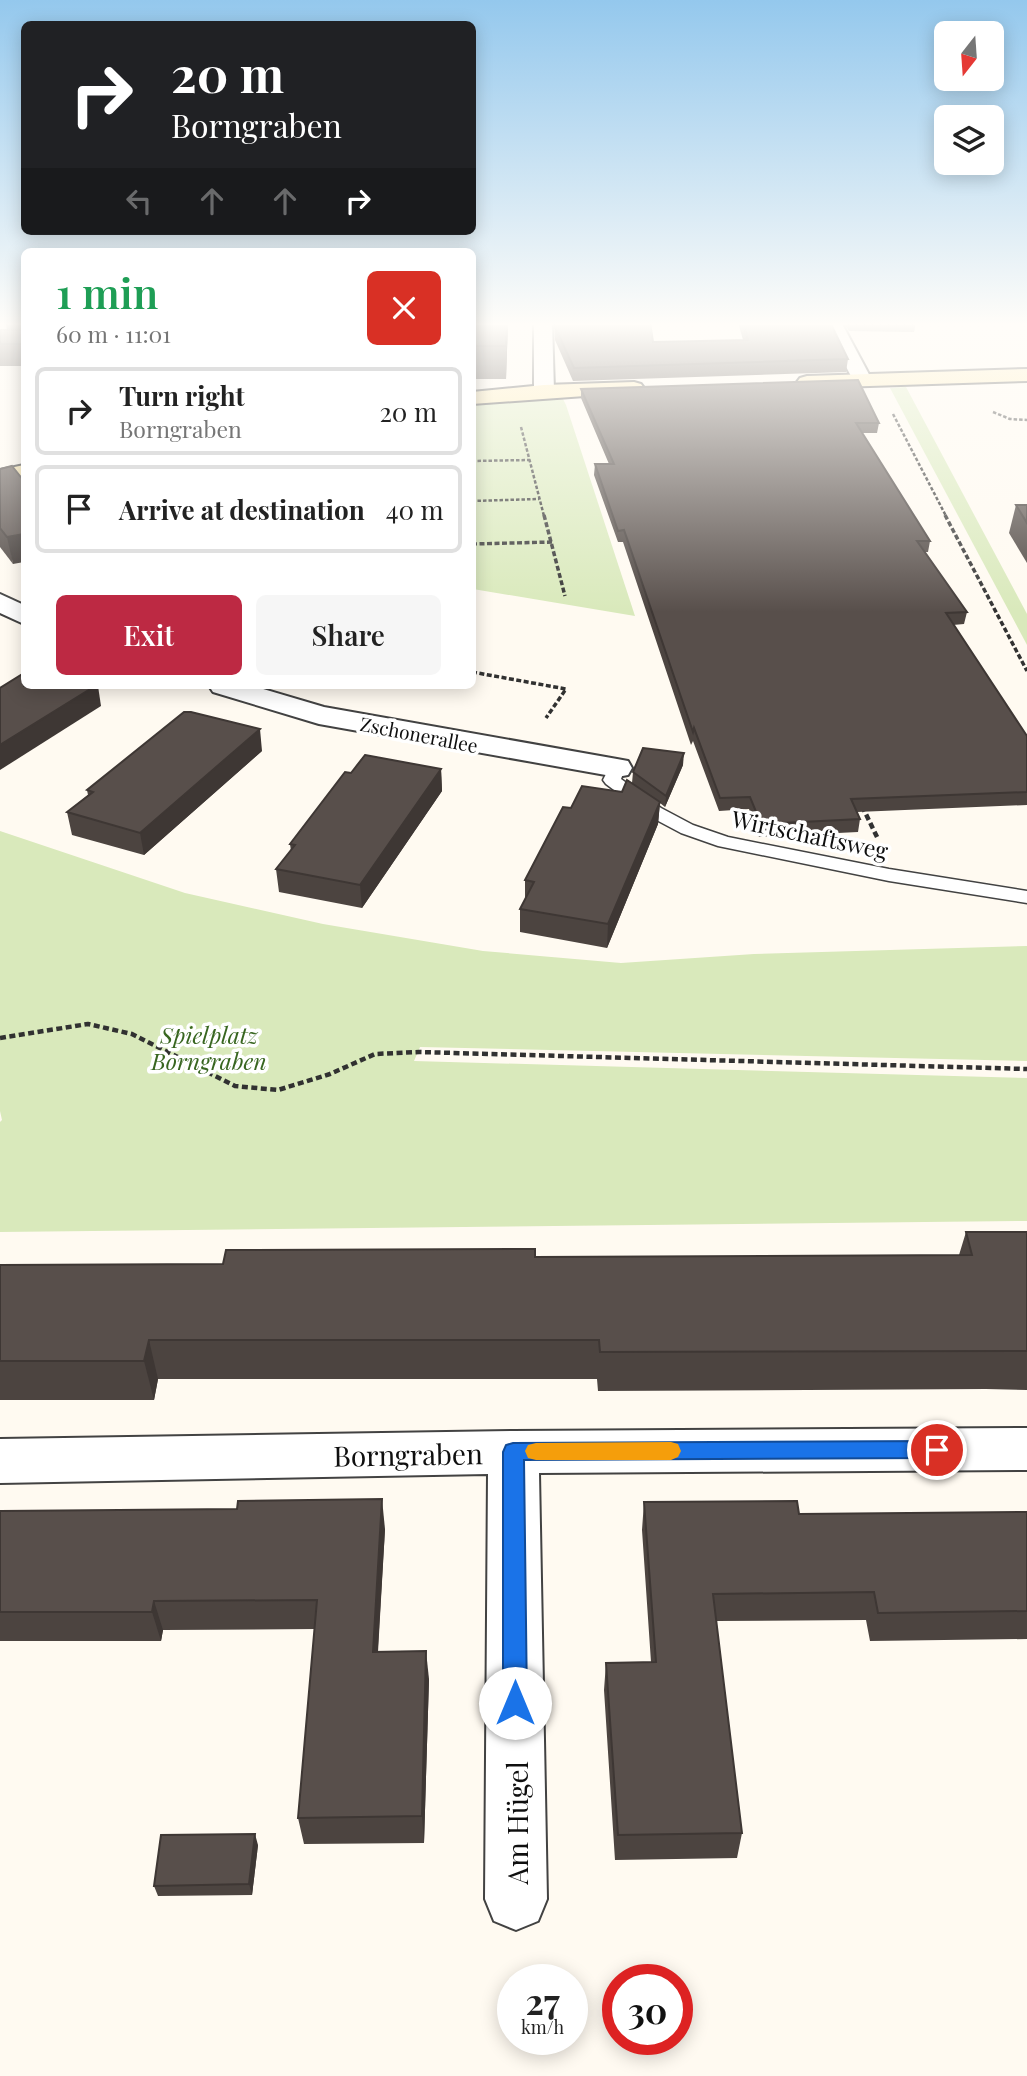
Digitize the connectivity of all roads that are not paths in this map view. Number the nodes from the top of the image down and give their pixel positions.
1 (21, 473) edge
2 (0, 477) edge
3 (0, 602) edge
4 (21, 614) edge
5 (233, 689) edge
6 (617, 768) joint
7 (1027, 897) edge
8 (1027, 1449) edge
9 (513, 1452) junction
10 (0, 1461) edge
11 (516, 1899) dead end

1 - 2 street
3 - 4 street
5 - 6 street, Zschonerallee
6 - 7 lane, Wirtschaftsweg
8 - 9 street, Borngraben
9 - 10 street, Borngraben
9 - 11 street, Am Hügel

